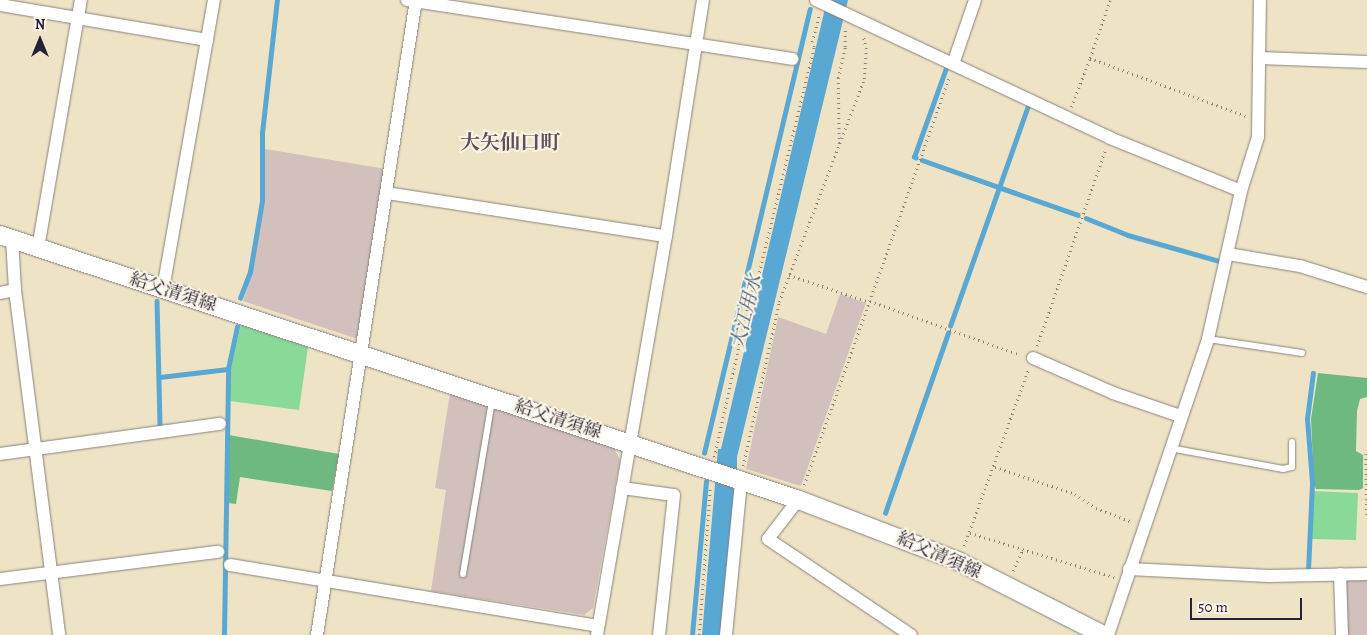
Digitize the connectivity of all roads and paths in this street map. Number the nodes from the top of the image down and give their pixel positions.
1 (81, 0) edge
2 (214, 0) edge
3 (413, 0) edge
4 (703, 0) edge
5 (976, 0) edge
6 (1110, 0) edge
7 (1260, 0) edge
8 (821, 2) edge
9 (0, 5) edge
10 (850, 15) junction
11 (78, 19) junction
12 (207, 40) junction
13 (696, 44) junction
14 (1090, 58) junction
15 (1259, 58) junction
16 (793, 59) dead end
17 (1367, 62) edge
18 (953, 64) junction
19 (1066, 117) junction
20 (1258, 120) junction
21 (839, 145) junction
22 (1241, 191) junction
23 (386, 193) junction
24 (666, 236) junction
25 (6, 237) edge
26 (38, 248) junction
27 (1228, 254) junction
28 (789, 275) junction
29 (1367, 287) edge
30 (163, 289) junction
31 (15, 290) junction
32 (0, 292) edge
33 (869, 302) junction
34 (1208, 338) junction
35 (1302, 352) dead end
36 (362, 354) junction
37 (1028, 357) joint
38 (492, 398) junction
39 (1180, 416) junction
40 (220, 424) dead end
41 (1292, 442) dead end
42 (630, 443) junction
43 (1169, 447) junction
44 (35, 449) junction
45 (0, 454) edge
46 (1366, 454) edge
47 (1367, 467) edge
48 (995, 468) dead end
49 (711, 471) junction
50 (740, 481) junction
51 (622, 488) junction
52 (798, 500) junction
53 (1367, 515) edge
54 (1143, 527) junction
55 (970, 533) dead end
56 (1022, 549) junction
57 (218, 552) dead end
58 (230, 565) dead end
59 (51, 573) junction
60 (463, 574) dead end
61 (1340, 574) junction
62 (1367, 574) edge
63 (1127, 575) junction
64 (0, 579) edge
65 (326, 581) junction
66 (1006, 586) junction
67 (598, 630) edge
68 (59, 635) edge
69 (317, 635) edge
70 (659, 635) edge
71 (699, 635) edge
72 (726, 635) edge
73 (911, 635) edge
74 (1102, 635) edge
75 (1108, 635) edge
76 (1342, 635) edge

1 - 11 street
2 - 12 street
3 - 13 street
3 - 23 street
4 - 13 street
5 - 18 street
6 - 14 path
7 - 15 street
8 - 10 street
8 - 49 path
9 - 11 street
10 - 18 street
10 - 21 path
10 - 21 path
11 - 12 street
11 - 26 street
12 - 30 street
13 - 16 street
13 - 24 street
14 - 19 path
14 - 20 path
15 - 17 street
15 - 20 street
18 - 19 street
18 - 33 path
19 - 22 street
20 - 22 street
21 - 28 path
22 - 27 street
23 - 24 street
23 - 36 street
24 - 42 street
25 - 26 main road, 給父清須線
25 - 31 street
26 - 30 main road, 給父清須線
27 - 29 street
27 - 34 street
28 - 33 path
28 - 50 path
30 - 36 main road, 給父清須線
31 - 32 street
31 - 44 street
33 - 37 path
33 - 52 path
34 - 35 lane
34 - 39 street
36 - 38 main road, 給父清須線
36 - 65 street
37 - 39 street
38 - 42 main road, 給父清須線
38 - 60 lane
39 - 43 street
40 - 44 street
41 - 43 lane
42 - 49 main road, 給父清須線
42 - 51 street
43 - 54 street
44 - 45 street
44 - 59 street
46 - 47 path
47 - 53 path
48 - 54 path
49 - 50 main road, 給父清須線
49 - 71 path
50 - 52 main road, 給父清須線
50 - 72 street
51 - 67 street
51 - 70 street
52 - 66 main road, 給父清須線
52 - 73 street
54 - 63 street
55 - 56 path
56 - 63 path
56 - 66 path
57 - 59 street
58 - 65 street
59 - 64 street
59 - 68 street
61 - 62 street
61 - 63 street
61 - 76 street
63 - 75 street
65 - 67 street
65 - 69 street
66 - 74 main road, 給父清須線

